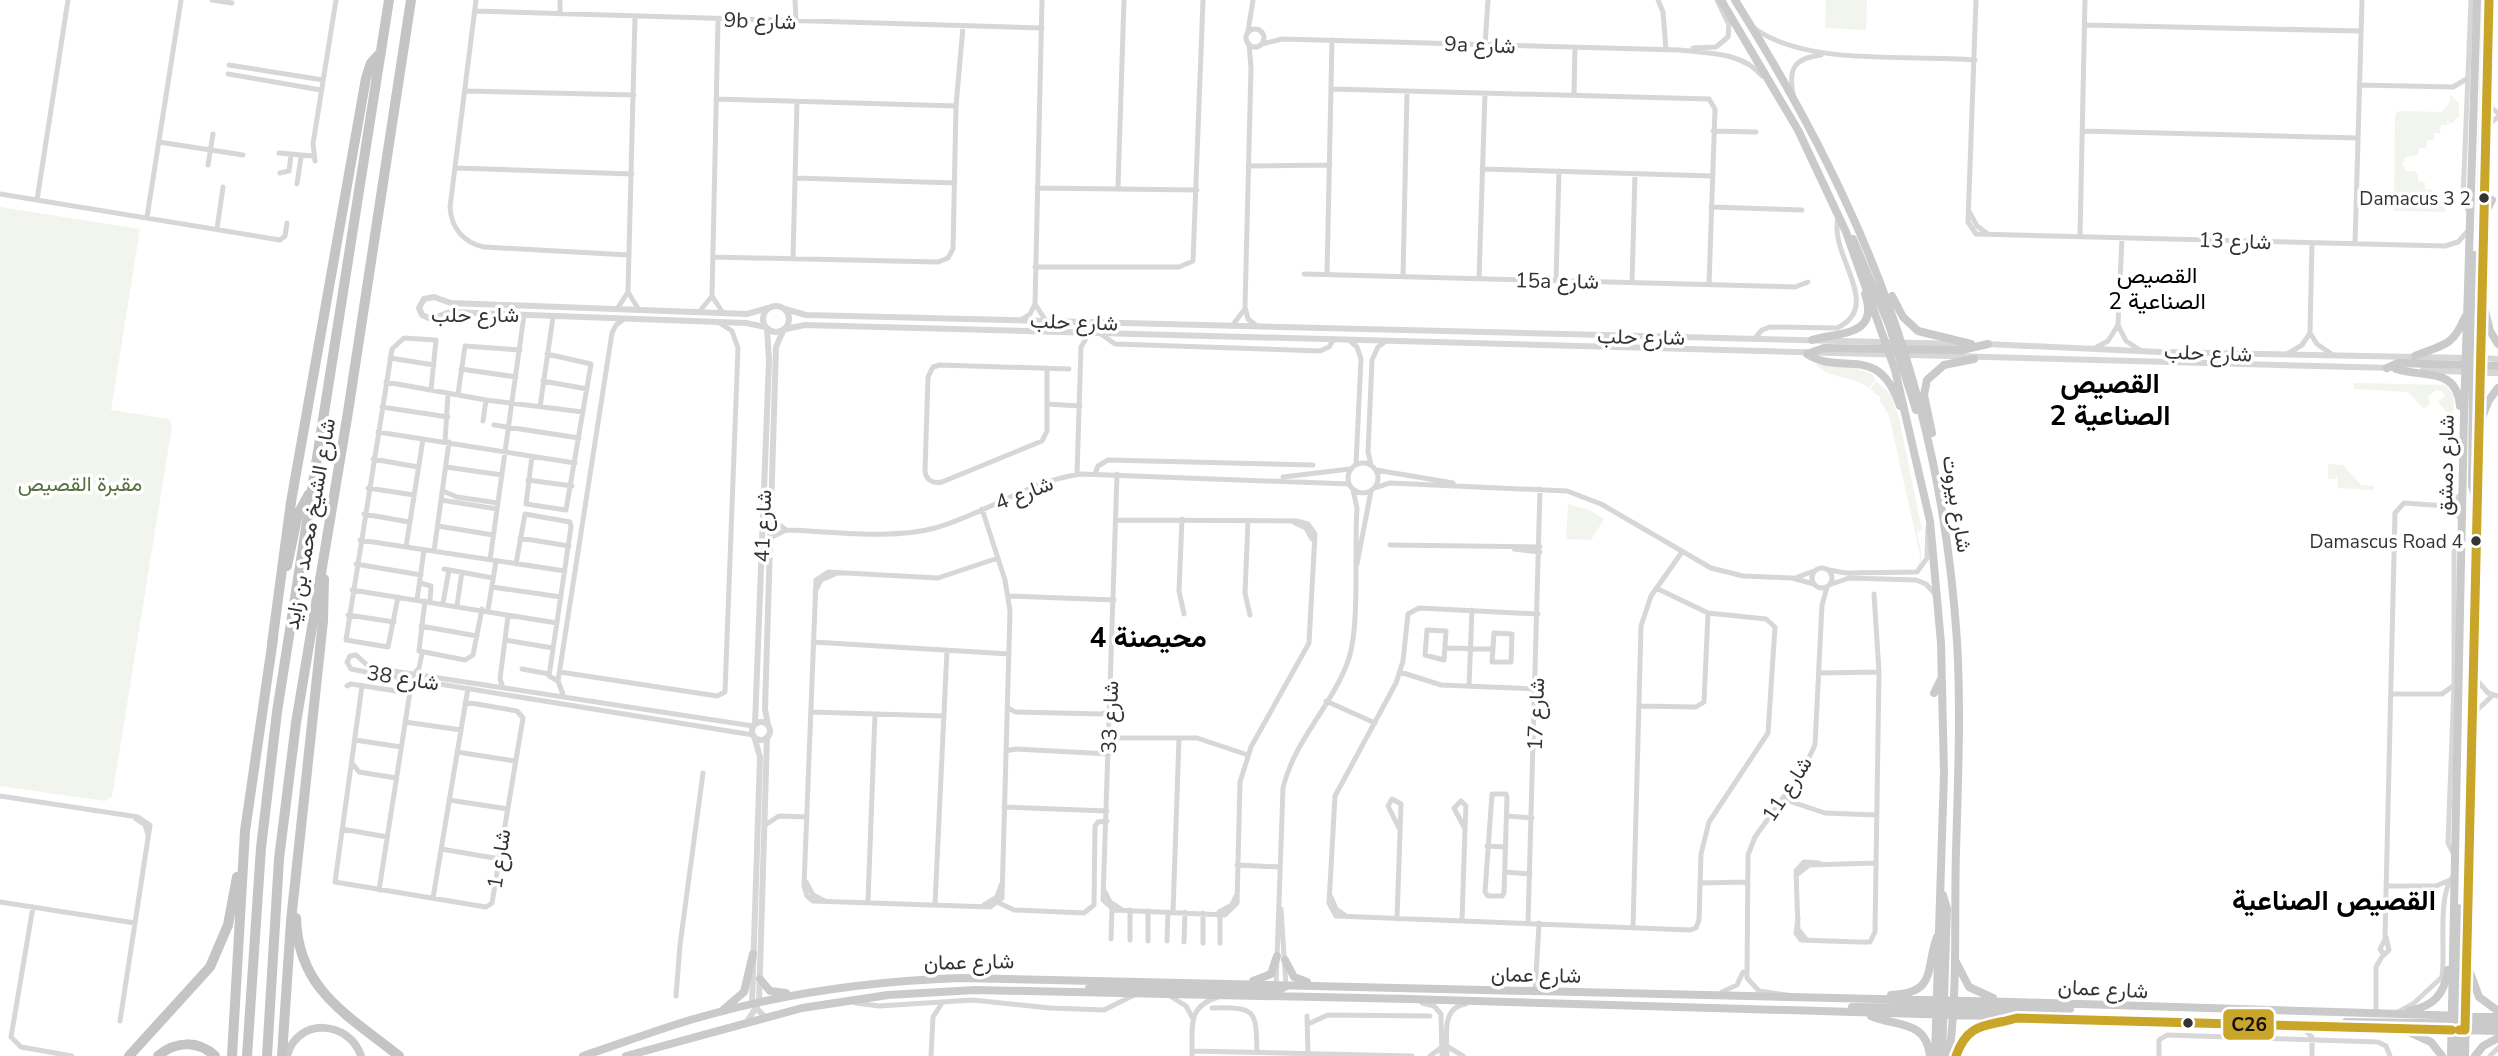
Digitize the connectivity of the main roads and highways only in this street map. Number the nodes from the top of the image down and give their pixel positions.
1 (389, 0) edge
2 (411, 0) edge
3 (1719, 0) edge
4 (1735, 0) edge
5 (2489, 0) edge
6 (2473, 1) edge
7 (382, 51) junction
8 (2492, 200) dead end
9 (2484, 216) junction
10 (1846, 232) junction
11 (2471, 244) junction
12 (1882, 282) junction
13 (2483, 304) junction
14 (2468, 311) junction
15 (1812, 340) road end
16 (1971, 344) road end
17 (1988, 344) road end
18 (2498, 344) edge
19 (1897, 350) junction
20 (2415, 356) road end
21 (1974, 359) road end
22 (2473, 365) junction
23 (2498, 366) edge
24 (2498, 388) edge
25 (2464, 414) junction
26 (1910, 426) junction
27 (2479, 426) junction
28 (1931, 450) junction
29 (311, 491) junction
30 (2477, 502) junction
31 (2477, 520) junction
32 (2484, 529) dead end
33 (323, 559) junction
34 (272, 644) junction
35 (1943, 676) junction
36 (1934, 693) dead end
37 (1935, 759) dead end
38 (1944, 773) junction
39 (245, 831) junction
40 (1941, 891) junction
41 (295, 896) junction
42 (2451, 898) junction
43 (1940, 932) junction
44 (753, 954) road end
45 (1953, 954) junction
46 (2452, 960) junction
47 (2467, 965) junction
48 (760, 979) road end
49 (1223, 984) junction
50 (1334, 986) junction
51 (1276, 991) junction
52 (816, 992) junction
53 (1058, 992) junction
54 (1875, 1000) junction
55 (2013, 1002) junction
56 (2081, 1005) junction
57 (1944, 1009) junction
58 (1815, 1011) junction
59 (2498, 1011) edge
60 (718, 1013) junction
61 (1865, 1013) junction
62 (2402, 1015) junction
63 (2498, 1017) edge
64 (2017, 1018) junction
65 (2459, 1023) junction
66 (2498, 1024) edge
67 (2333, 1025) junction
68 (2402, 1029) junction
69 (2498, 1031) edge
70 (2498, 1038) edge
71 (129, 1056) edge
72 (158, 1056) edge
73 (215, 1056) edge
74 (232, 1056) edge
75 (247, 1056) edge
76 (267, 1056) edge
77 (284, 1056) edge
78 (361, 1056) edge
79 (399, 1056) edge
80 (583, 1056) edge
81 (626, 1056) edge
82 (1933, 1056) edge
83 (1942, 1056) edge
84 (1949, 1056) edge
85 (1956, 1056) edge
86 (2442, 1056) edge
87 (2451, 1056) edge
88 (2459, 1056) edge
89 (2465, 1056) edge
90 (2475, 1056) edge

1 - 7 highway, شارع الشيخ محمد بن زايد
2 - 33 highway, شارع الشيخ محمد بن زايد
3 - 10 main road
4 - 12 main road, شارع بيروت
5 - 9 main road, شارع دمشق
6 - 11 main road, شارع دمشق
7 - 29 highway, شارع الشيخ محمد بن زايد
7 - 34 highway
8 - 9 main road
9 - 13 main road, شارع دمشق
10 - 15 main road
10 - 19 main road
11 - 14 main road, شارع دمشق
11 - 22 main road
12 - 16 main road
12 - 19 main road, شارع بيروت
13 - 18 main road
13 - 22 main road, شارع دمشق
14 - 20 main road
14 - 22 main road, شارع دمشق
17 - 19 main road
19 - 26 main road, شارع بيروت
19 - 26 main road
19 - 28 main road, شارع بيروت
21 - 28 main road
22 - 23 main road
22 - 25 main road, شارع دمشق
22 - 25 main road
22 - 27 main road, شارع دمشق
22 - 30 main road
24 - 27 main road
25 - 42 main road, شارع دمشق
26 - 35 main road, شارع بيروت
27 - 30 main road, شارع دمشق
28 - 45 main road, شارع بيروت
29 - 34 highway
29 - 75 highway, شارع الشيخ محمد بن زايد
30 - 31 main road, شارع دمشق
31 - 32 main road
31 - 47 main road, شارع دمشق
33 - 41 highway
33 - 76 highway, شارع الشيخ محمد بن زايد
34 - 39 highway
35 - 36 main road
35 - 38 main road, شارع بيروت
37 - 38 main road
38 - 40 main road, شارع بيروت
39 - 71 highway
39 - 74 highway
40 - 43 main road, شارع بيروت
40 - 57 main road
41 - 77 highway
41 - 79 highway
42 - 46 main road, شارع دمشق
42 - 65 main road
43 - 54 main road
43 - 57 main road, شارع بيروت
44 - 60 main road
45 - 55 main road
45 - 57 main road, شارع بيروت
46 - 62 main road
46 - 65 main road, شارع دمشق
47 - 59 main road
47 - 65 main road, شارع دمشق
48 - 52 main road
49 - 50 main road
49 - 51 main road, شارع عمان
49 - 52 main road, شارع عمان
50 - 51 main road, شارع عمان
50 - 54 main road, شارع عمان
51 - 53 main road, شارع عمان
51 - 53 main road
51 - 58 main road, شارع عمان
52 - 60 main road, شارع عمان
53 - 81 main road, شارع عمان
54 - 57 main road, شارع عمان
55 - 56 main road, شارع عمان
55 - 57 main road, شارع عمان
56 - 57 main road
56 - 62 main road, شارع عمان
57 - 58 main road
57 - 61 main road, شارع عمان
57 - 64 main road, شارع عمان
57 - 82 main road, شارع بيروت
57 - 83 main road
57 - 84 main road, شارع بيروت
58 - 61 main road, شارع عمان
60 - 80 main road, شارع عمان
61 - 82 main road
62 - 65 main road, شارع عمان
63 - 65 main road, شارع عمان
64 - 67 main road, شارع عمان
64 - 85 main road
65 - 66 main road
65 - 67 main road
65 - 68 main road, شارع عمان
65 - 69 main road, شارع عمان
65 - 87 main road, شارع دمشق
65 - 88 main road
65 - 89 main road, شارع دمشق
67 - 68 main road, شارع عمان
68 - 86 main road
70 - 90 main road
72 - 73 highway
77 - 78 main road

